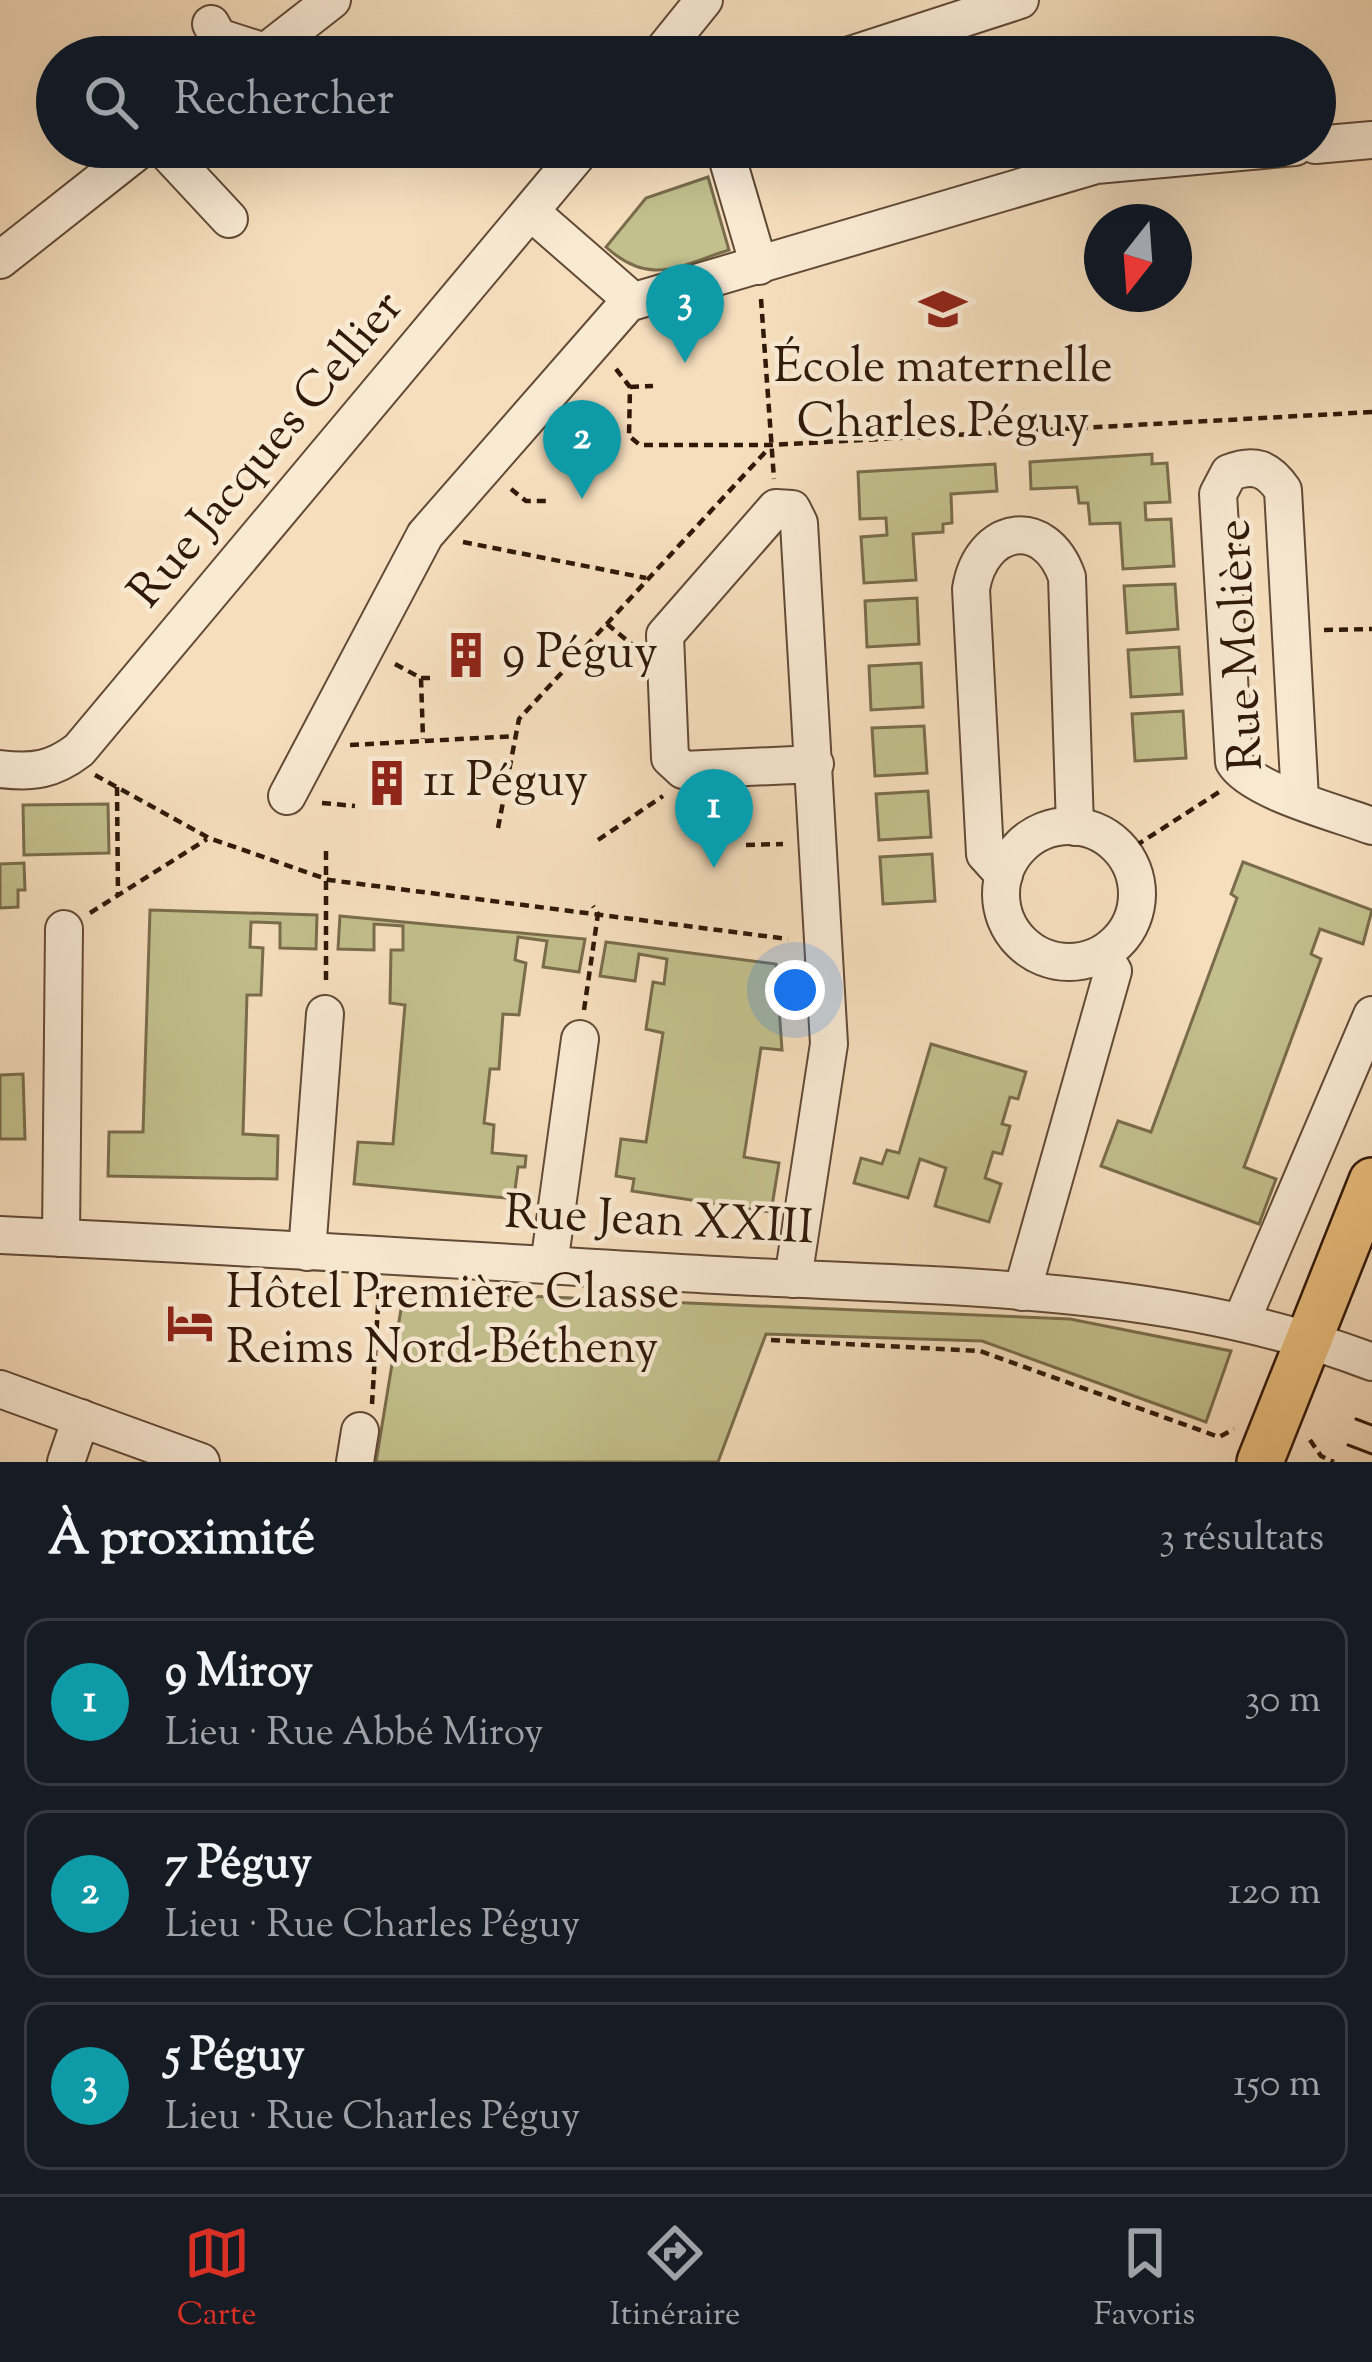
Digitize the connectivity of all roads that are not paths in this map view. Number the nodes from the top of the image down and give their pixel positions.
1 (332, 0) edge
2 (704, 0) edge
3 (1020, 0) edge
4 (211, 23) dead end
5 (217, 36) edge
6 (286, 36) edge
7 (675, 36) edge
8 (909, 36) edge
9 (1372, 140) edge
10 (1336, 143) edge
11 (111, 168) edge
12 (181, 168) edge
13 (567, 168) edge
14 (730, 168) edge
15 (1086, 168) edge
16 (1110, 168) edge
17 (1164, 168) edge
18 (531, 212) junction
19 (229, 219) dead end
20 (0, 260) edge
21 (759, 266) junction
22 (628, 303) junction
23 (814, 764) junction
24 (0, 769) edge
25 (287, 796) dead end
26 (1300, 799) junction
27 (1372, 826) edge
28 (1075, 827) junction
29 (1004, 875) junction
30 (64, 929) road end
31 (1102, 955) junction
32 (326, 1014) road end
33 (1372, 1015) edge
34 (580, 1039) road end
35 (1372, 1181) edge
36 (1363, 1228) edge
37 (0, 1235) edge
38 (61, 1238) junction
39 (307, 1252) junction
40 (549, 1265) junction
41 (793, 1279) junction
42 (1022, 1292) junction
43 (1241, 1322) junction
44 (1310, 1338) junction
45 (1372, 1362) edge
46 (0, 1389) edge
47 (81, 1418) junction
48 (1248, 1445) edge
49 (66, 1462) edge
50 (201, 1462) edge

1 - 6 street
2 - 7 street
3 - 8 street
4 - 5 street
9 - 10 street
11 - 20 street
12 - 19 street
13 - 18 street, Rue Jacques Cellier
14 - 21 street
15 - 21 street
16 - 17 street
18 - 22 street
18 - 24 street, Rue Jacques Cellier
21 - 22 street
22 - 25 street
23 - 23 street
23 - 41 street
26 - 26 street, Rue Molière
26 - 27 street, Rue Molière
28 - 29 street
28 - 29 street
28 - 31 street
29 - 31 street
30 - 38 street
31 - 42 street
32 - 39 street
33 - 43 street
34 - 40 street
35 - 36 main road
36 - 44 main road
37 - 38 street, Rue Jean XXIII
38 - 39 street, Rue Jean XXIII
39 - 40 street, Rue Jean XXIII
40 - 41 street, Rue Jean XXIII
41 - 42 street, Rue Jean XXIII
42 - 43 street, Rue Jean XXIII
43 - 44 street, Rue Jean XXIII
44 - 45 street, Rue Jean XXIII
44 - 48 main road
46 - 47 street
47 - 49 street
47 - 50 street

